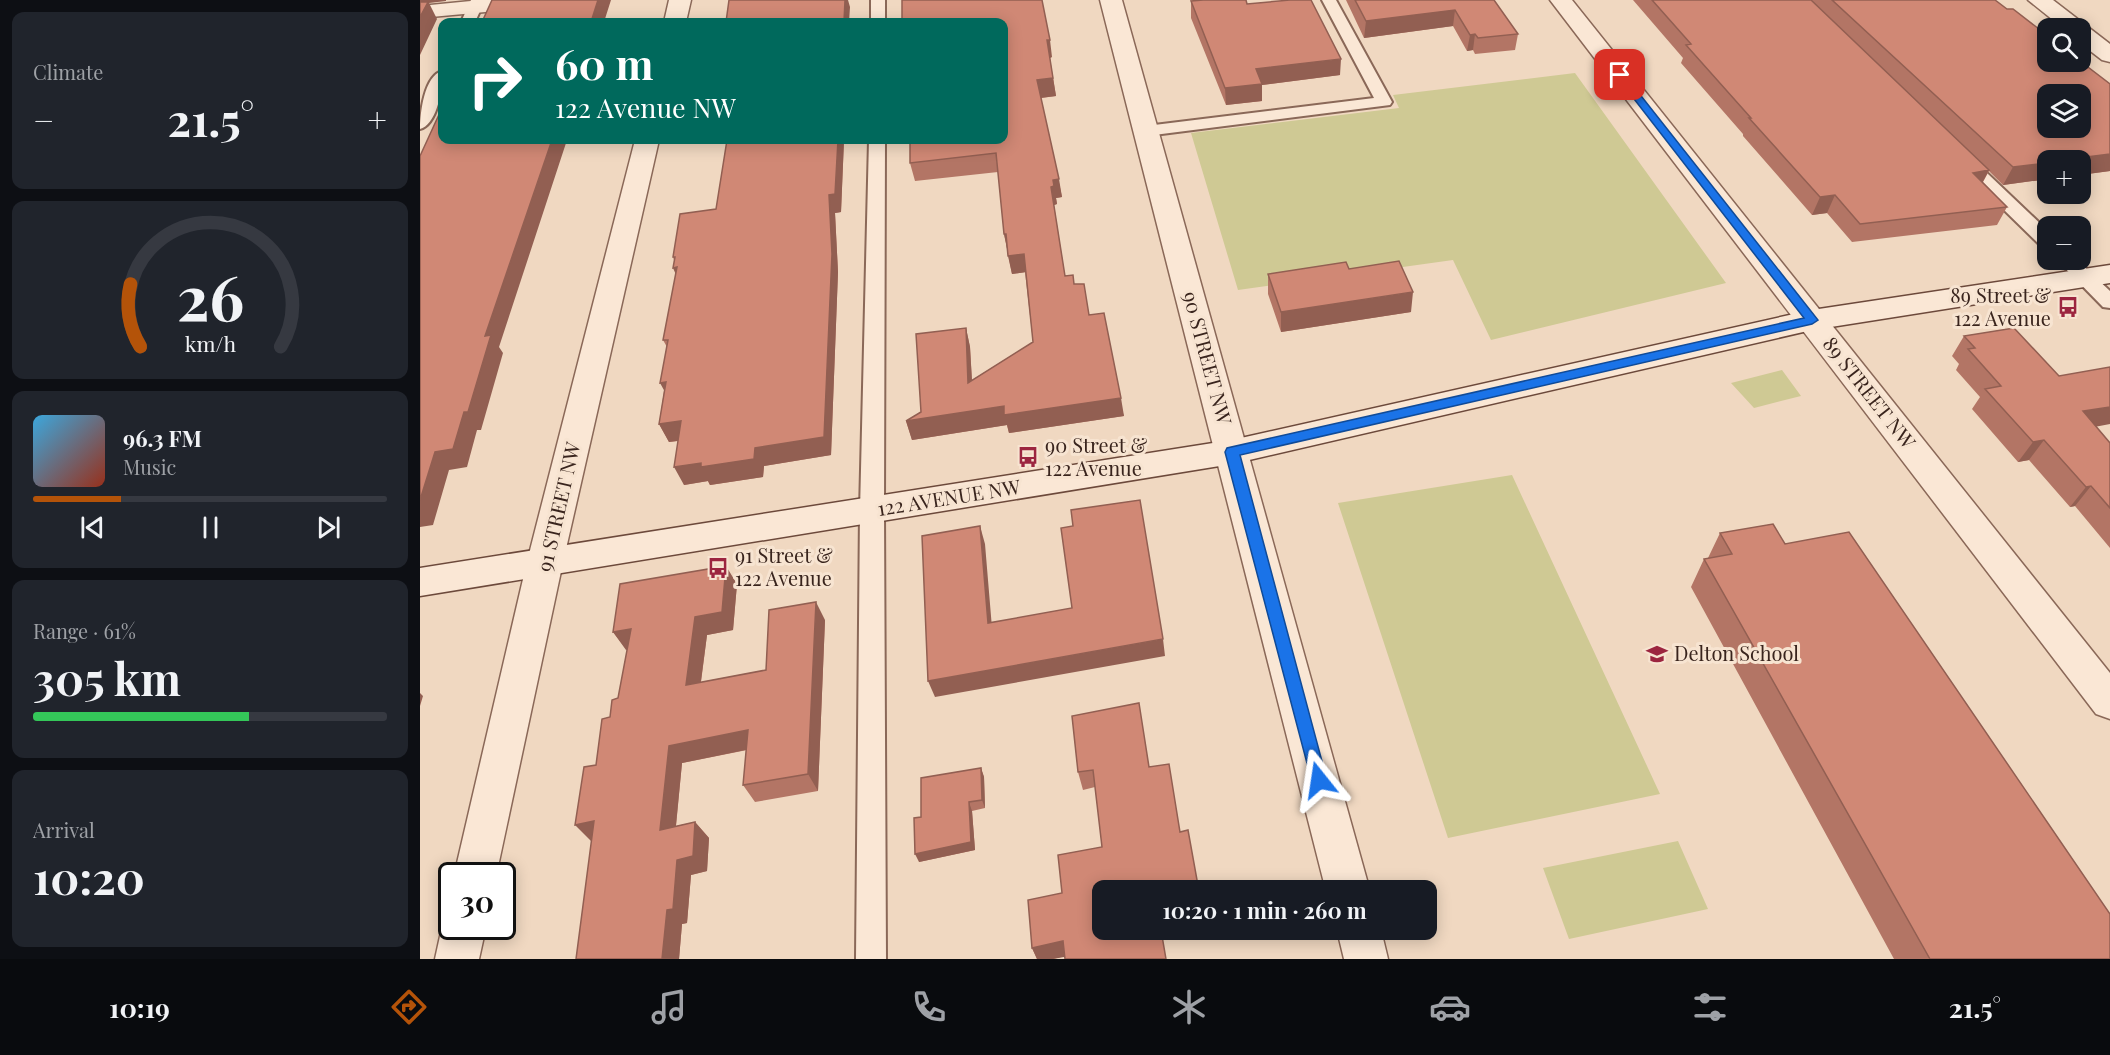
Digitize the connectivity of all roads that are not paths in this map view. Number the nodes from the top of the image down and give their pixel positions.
1 (552, 0) edge
2 (680, 0) edge
3 (878, 0) edge
4 (1111, 0) edge
5 (1329, 0) edge
6 (1561, 0) edge
7 (2039, 0) edge
8 (473, 10) edge
9 (420, 12) edge
10 (676, 18) edge
11 (878, 18) edge
12 (2063, 18) edge
13 (2091, 40) edge
14 (2110, 55) edge
15 (438, 85) edge
16 (420, 124) edge
17 (1146, 131) junction
18 (646, 144) edge
19 (877, 144) edge
20 (1953, 150) edge
21 (2037, 231) edge
22 (2087, 271) edge
23 (2110, 302) edge
24 (1812, 320) junction
25 (1232, 452) junction
26 (872, 511) junction
27 (545, 562) junction
28 (420, 582) edge
29 (2110, 702) edge
30 (478, 862) edge
31 (1345, 880) edge
32 (461, 940) edge
33 (1361, 940) edge
34 (457, 959) edge
35 (871, 959) edge
36 (1366, 959) edge

1 - 8 street
2 - 10 street
3 - 11 lane
4 - 17 street, 90 STREET NW
5 - 17 lane
6 - 24 street, 89 STREET NW
7 - 12 street
8 - 9 street
13 - 14 street
15 - 16 lane
17 - 25 street, 90 STREET NW
18 - 27 street, 91 STREET NW
19 - 26 lane
20 - 21 lane
22 - 23 lane
22 - 24 street, 122 AVENUE NW
24 - 25 street, 122 AVENUE NW
24 - 29 street, 89 STREET NW
25 - 26 street, 122 AVENUE NW
25 - 31 street, 90 STREET NW
26 - 27 street, 122 AVENUE NW
26 - 35 lane
27 - 28 street, 122 AVENUE NW
27 - 30 street, 91 STREET NW
32 - 34 street
33 - 36 street

